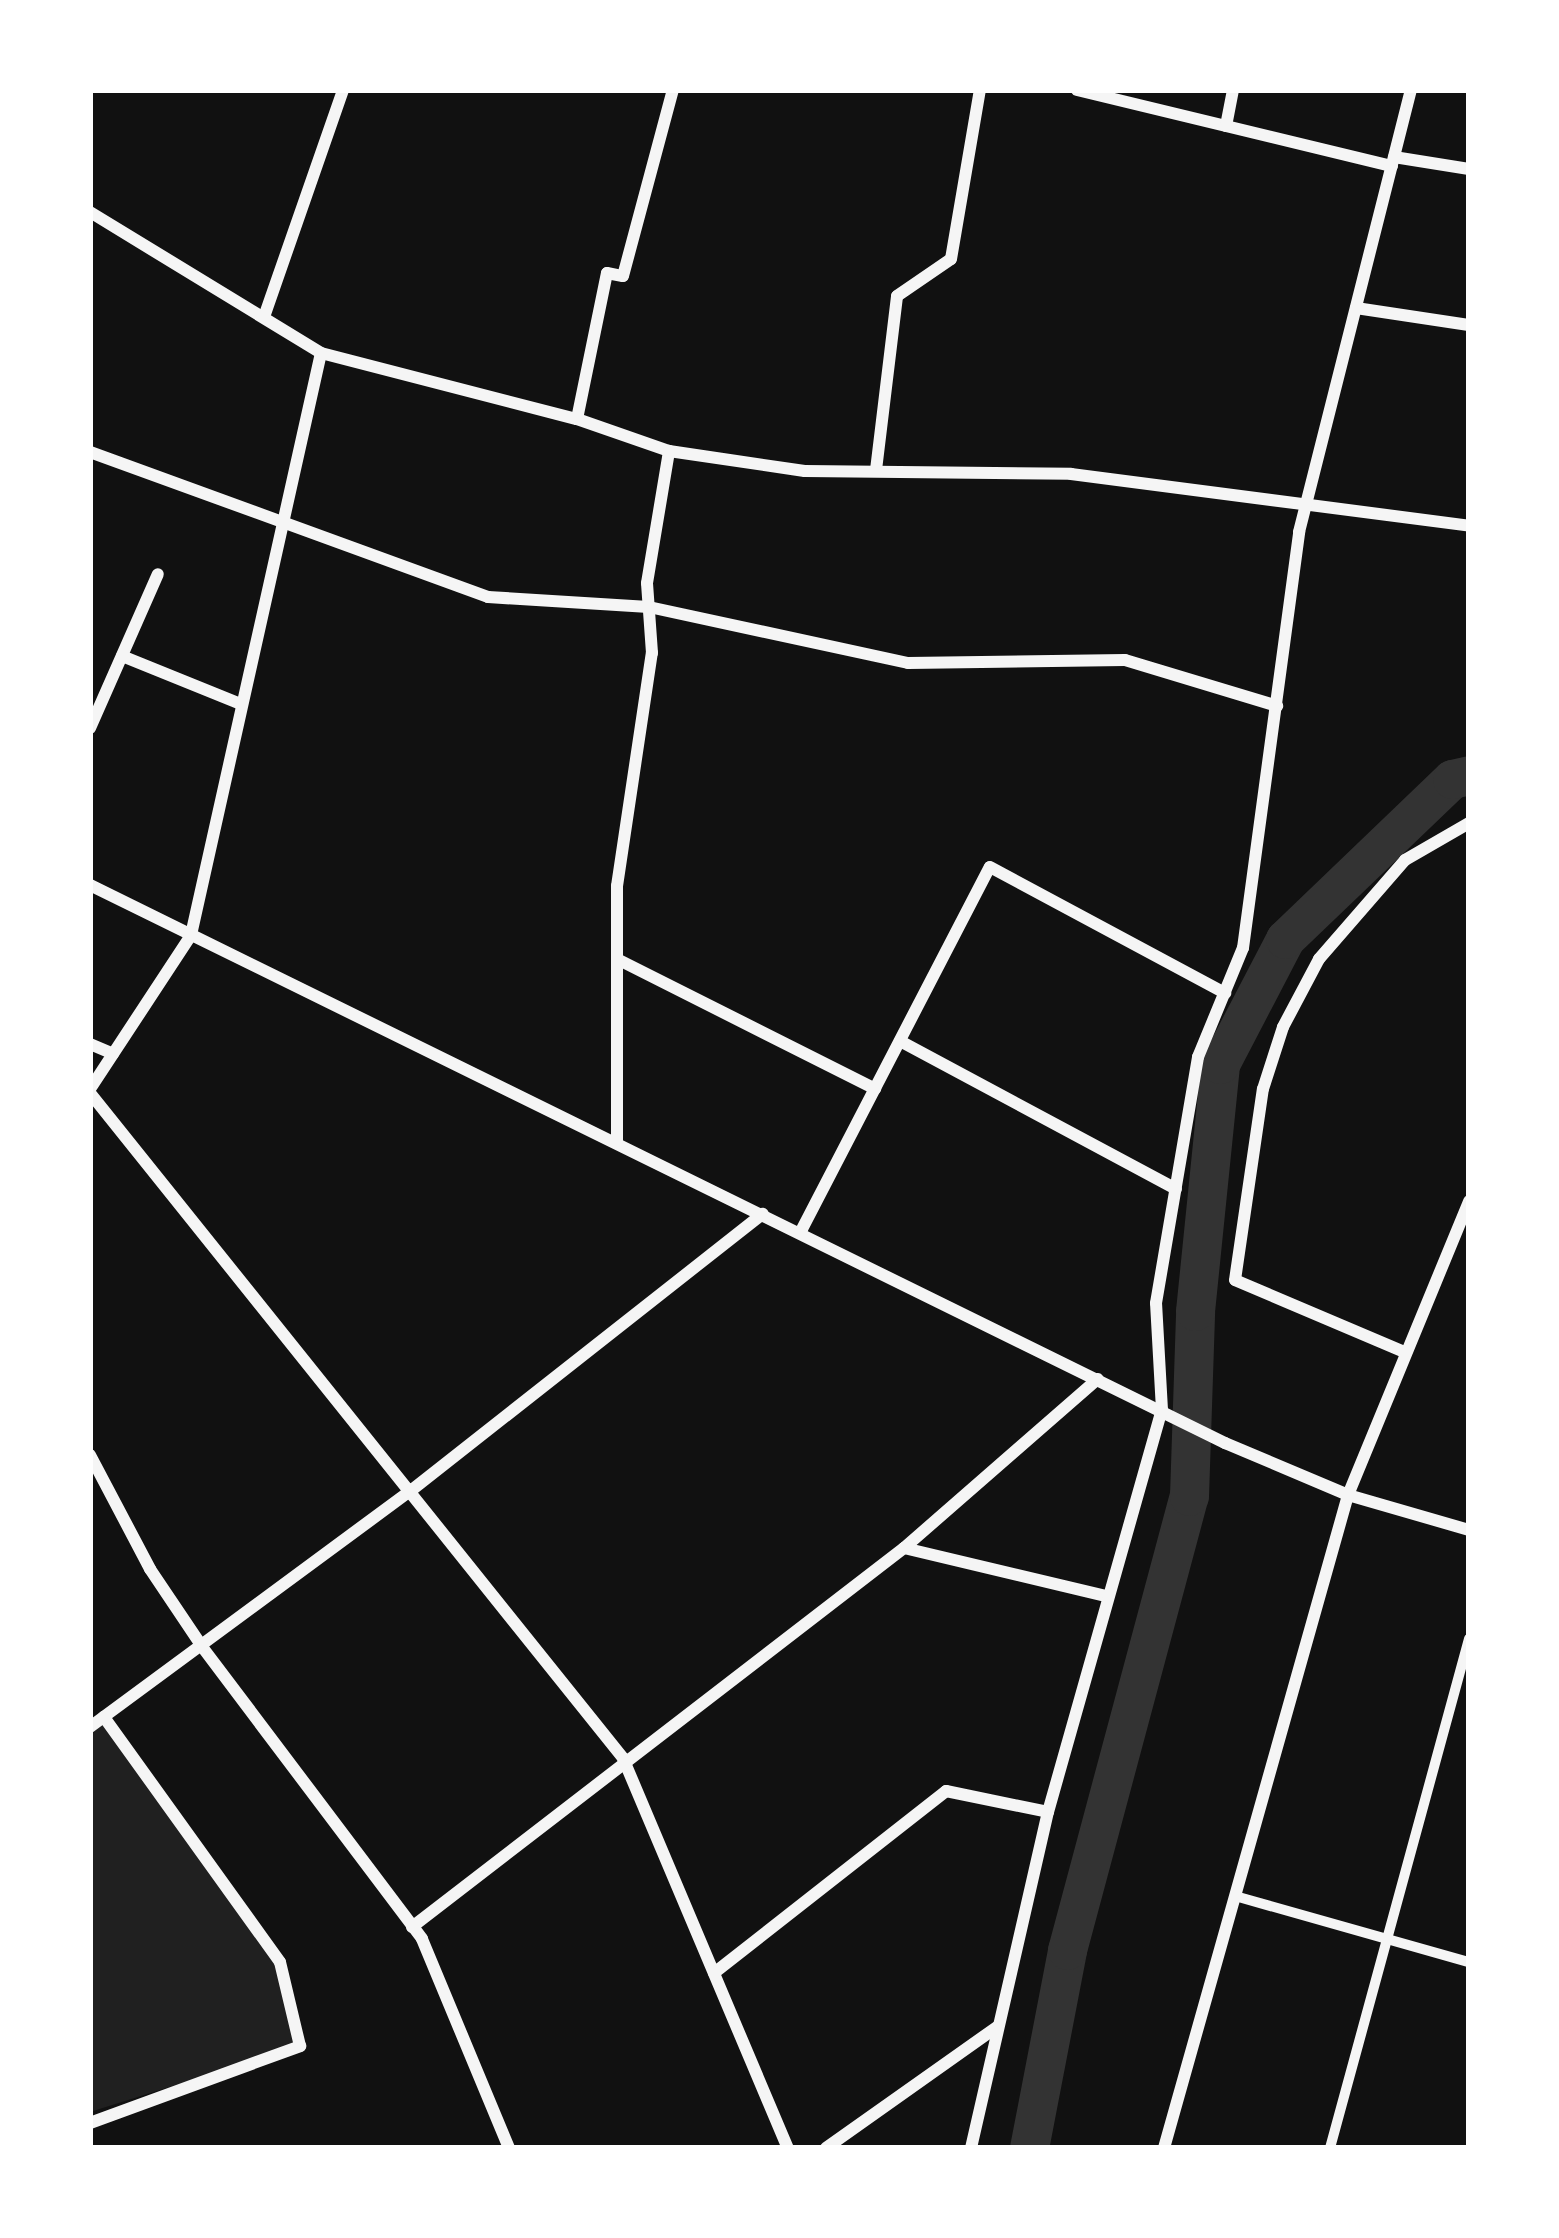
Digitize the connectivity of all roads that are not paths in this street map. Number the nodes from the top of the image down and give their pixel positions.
1 (344, 90) edge
2 (673, 90) edge
3 (980, 90) edge
4 (1077, 90) edge
5 (1233, 90) edge
6 (1412, 90) edge
7 (1226, 126) junction
8 (1393, 162) junction
9 (1469, 169) edge
10 (90, 212) edge
11 (1356, 308) junction
12 (264, 316) junction
13 (1469, 325) edge
14 (322, 353) junction
15 (578, 419) junction
16 (669, 451) junction
17 (90, 452) edge
18 (876, 470) junction
19 (1306, 504) junction
20 (281, 522) junction
21 (1469, 526) edge
22 (158, 574) dead end
23 (649, 607) junction
24 (122, 656) junction
25 (241, 704) junction
26 (1277, 706) junction
27 (90, 728) edge
28 (1469, 823) edge
29 (90, 885) edge
30 (191, 935) junction
31 (617, 958) junction
32 (1225, 993) junction
33 (900, 1041) junction
34 (90, 1044) edge
35 (112, 1054) junction
36 (875, 1089) junction
37 (90, 1091) edge
38 (617, 1143) junction
39 (1175, 1189) junction
40 (1469, 1201) edge
41 (763, 1214) junction
42 (800, 1232) junction
43 (1402, 1351) junction
44 (1098, 1379) junction
45 (1162, 1410) junction
46 (90, 1455) edge
47 (412, 1489) junction
48 (1348, 1495) junction
49 (1469, 1530) edge
50 (904, 1548) junction
51 (1106, 1596) junction
52 (1469, 1639) edge
53 (203, 1648) junction
54 (104, 1718) junction
55 (90, 1727) edge
56 (623, 1758) junction
57 (1048, 1812) junction
58 (1235, 1896) junction
59 (412, 1927) junction
60 (1387, 1940) junction
61 (1469, 1962) edge
62 (714, 1972) junction
63 (998, 2026) junction
64 (90, 2123) edge
65 (508, 2148) edge
66 (788, 2148) edge
67 (826, 2148) edge
68 (971, 2148) edge
69 (1164, 2148) edge
70 (1330, 2148) edge

1 - 12 street
2 - 15 street
3 - 18 street
4 - 7 street
5 - 7 street
6 - 8 street
7 - 8 street
8 - 9 street
8 - 11 street
10 - 12 street
11 - 13 street
11 - 19 street
12 - 14 street
14 - 15 street
14 - 20 street
15 - 16 street
16 - 18 street
16 - 23 street
17 - 20 street
18 - 19 street
19 - 21 street
19 - 26 street
20 - 23 street
20 - 25 street
22 - 24 street
23 - 26 street
23 - 31 street
24 - 25 street
24 - 27 street
25 - 30 street
26 - 32 street
28 - 43 street
29 - 30 street
30 - 35 street
30 - 38 street
31 - 36 street
31 - 38 street
32 - 33 street
32 - 39 street
33 - 36 street
33 - 39 street
34 - 35 street
35 - 37 street
36 - 42 street
37 - 47 street
38 - 41 street
39 - 45 street
40 - 43 street
41 - 42 street
41 - 47 street
42 - 44 street
43 - 48 street
44 - 45 street
44 - 50 street
45 - 48 street
45 - 51 street
46 - 53 street
47 - 53 street
47 - 56 street
48 - 49 street
48 - 58 street
50 - 51 street
50 - 56 street
51 - 57 street
52 - 60 street
53 - 54 street
53 - 59 street
54 - 55 street
54 - 64 street
56 - 59 street
56 - 62 street
57 - 62 street
57 - 63 street
58 - 60 street
58 - 69 street
59 - 65 street
60 - 61 street
60 - 70 street
62 - 66 street
63 - 67 street
63 - 68 street

